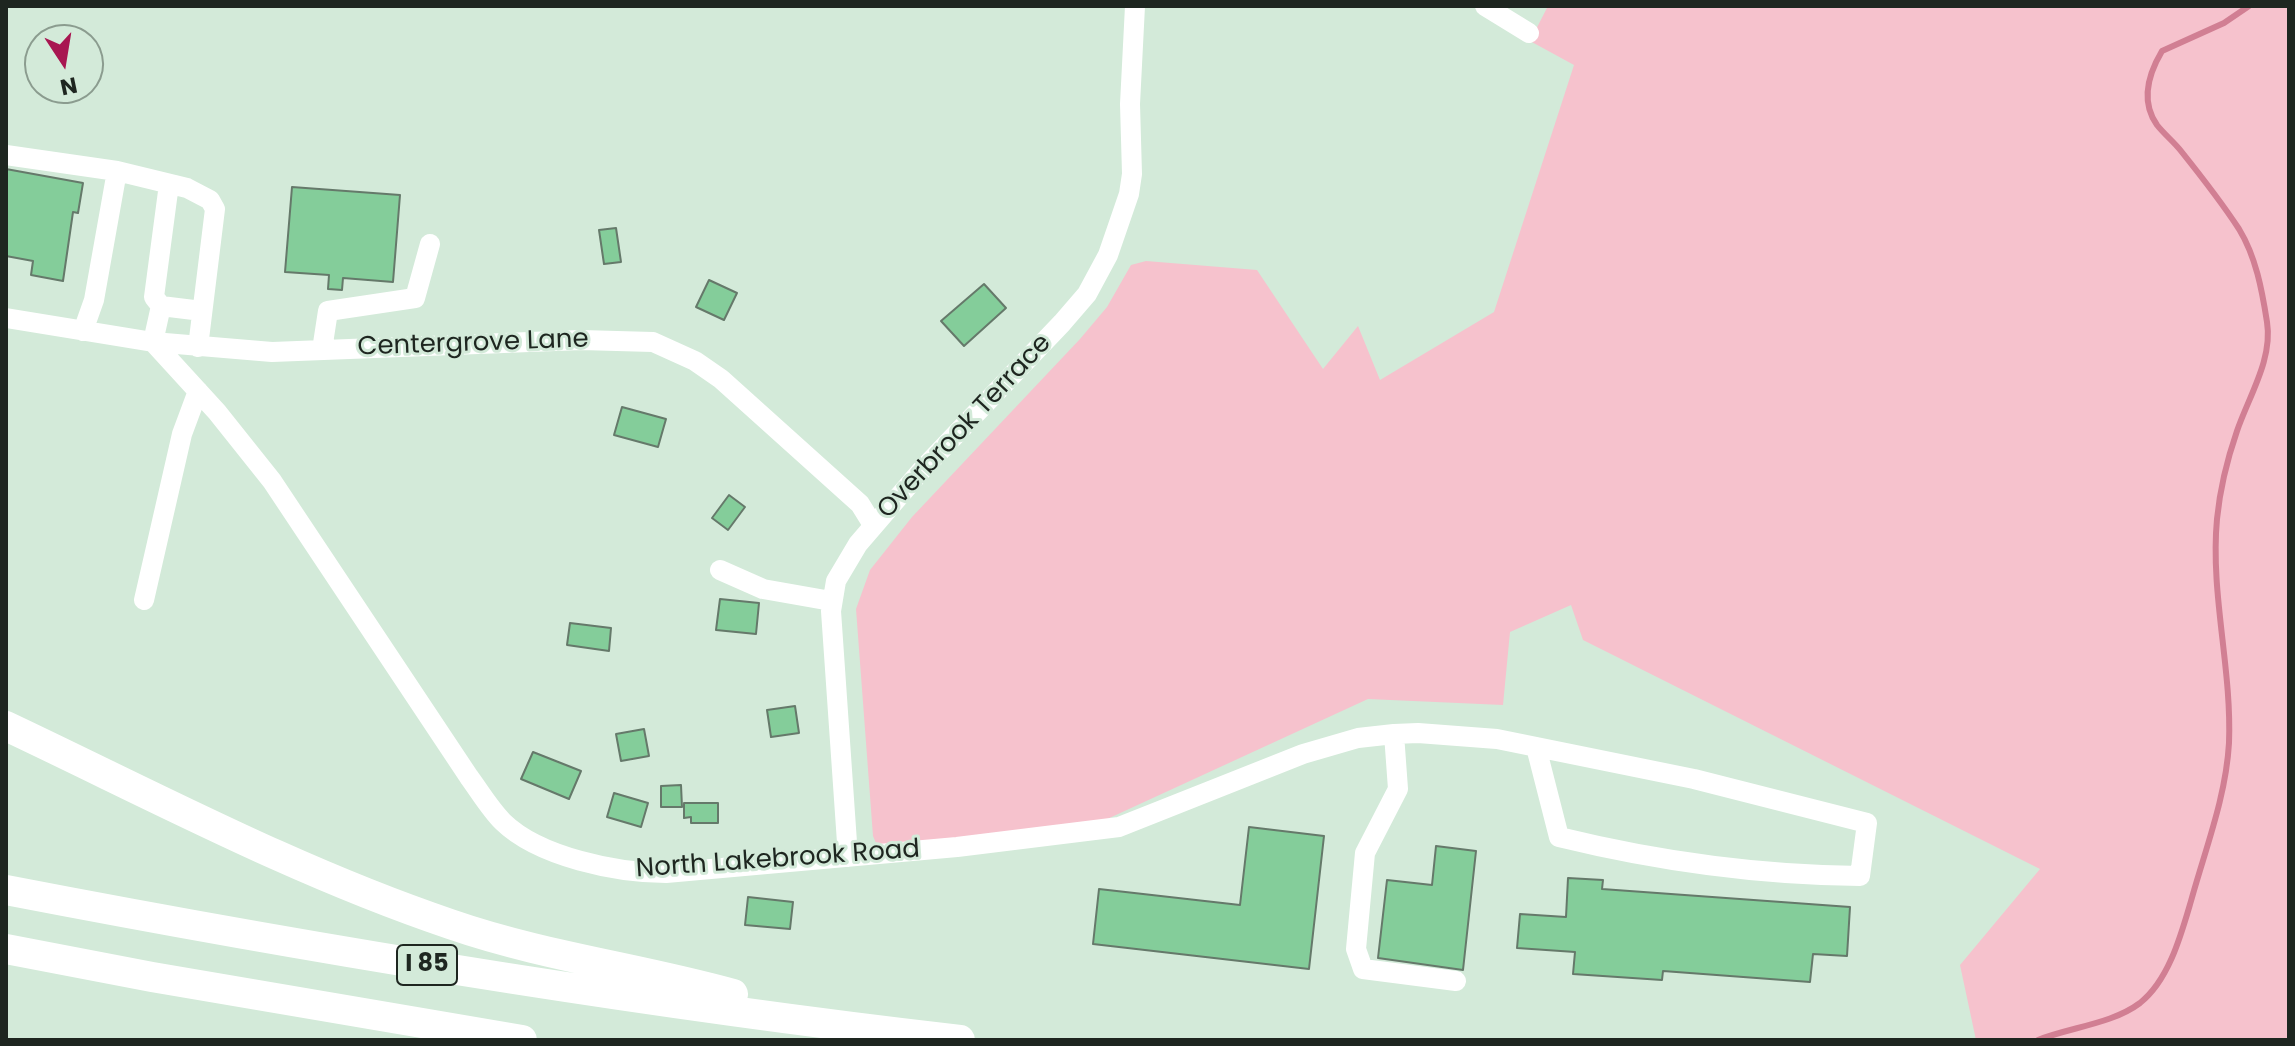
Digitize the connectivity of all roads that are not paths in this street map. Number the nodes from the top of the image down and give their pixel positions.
1 (1135, 6) edge
2 (1485, 6) edge
3 (1529, 33) dead end
4 (6, 155) edge
5 (117, 171) junction
6 (169, 184) junction
7 (430, 244) dead end
8 (161, 306) junction
9 (202, 311) junction
10 (6, 318) edge
11 (83, 331) junction
12 (153, 342) junction
13 (198, 347) junction
14 (322, 350) junction
15 (198, 391) junction
16 (873, 525) junction
17 (720, 570) dead end
18 (144, 600) dead end
19 (831, 601) junction
20 (6, 726) edge
21 (1394, 734) junction
22 (1536, 747) junction
23 (848, 857) junction
24 (6, 890) edge
25 (6, 949) edge
26 (1456, 981) dead end
27 (851, 1027) junction
28 (522, 1040) edge
29 (960, 1040) edge

1 - 16 street, Overbrook Terrace
2 - 3 street
4 - 5 street
5 - 6 street
5 - 11 street
6 - 8 street
6 - 9 street
7 - 14 street
8 - 9 street
8 - 12 street
9 - 13 street
10 - 11 street, Centergrove Lane
11 - 12 street, Centergrove Lane
12 - 13 street, Centergrove Lane
12 - 15 street, North Lakebrook Road
13 - 14 street, Centergrove Lane
14 - 16 street, Centergrove Lane
15 - 18 street
15 - 23 street, North Lakebrook Road
16 - 19 street, Overbrook Terrace
17 - 19 street
19 - 23 street, Overbrook Terrace
20 - 27 highway
21 - 22 street, North Lakebrook Road
21 - 23 street, North Lakebrook Road
21 - 26 street
22 - 22 street, North Lakebrook Road
24 - 27 highway, I 85
25 - 28 highway, I 85
27 - 29 highway, I 85

